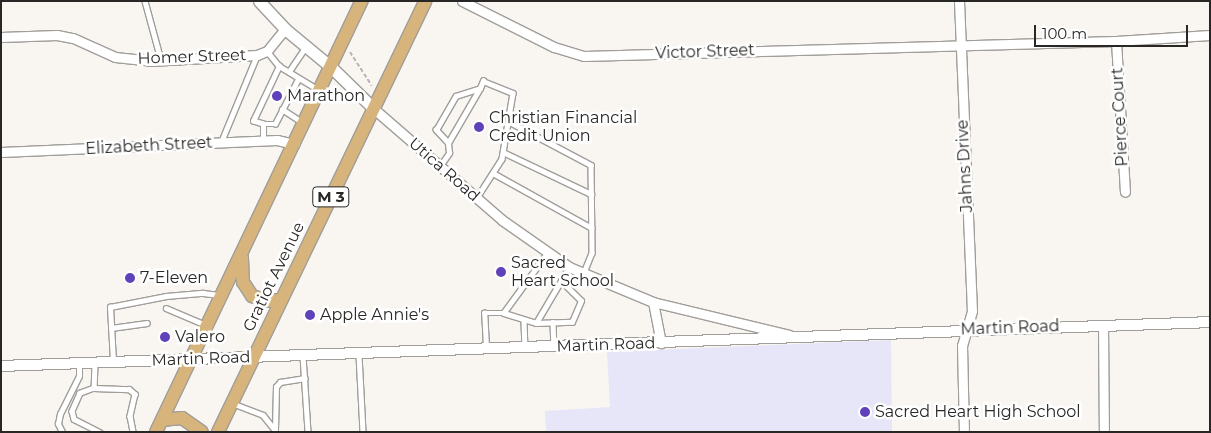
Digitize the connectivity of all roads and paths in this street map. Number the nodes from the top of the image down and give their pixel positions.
1 (144, 1) edge
2 (260, 1) edge
3 (362, 1) edge
4 (425, 1) edge
5 (462, 1) edge
6 (959, 1) edge
7 (472, 4) edge
8 (285, 29) junction
9 (1210, 35) edge
10 (1, 37) edge
11 (1116, 41) junction
12 (960, 45) junction
13 (306, 46) junction
14 (267, 51) junction
15 (350, 52) dead end
16 (257, 55) junction
17 (161, 61) junction
18 (279, 66) junction
19 (331, 67) junction
20 (290, 70) junction
21 (298, 79) junction
22 (372, 86) dead end
23 (480, 88) junction
24 (320, 90) junction
25 (282, 109) junction
26 (374, 109) junction
27 (508, 121) junction
28 (305, 123) junction
29 (263, 124) junction
30 (263, 141) junction
31 (220, 143) junction
32 (448, 143) junction
33 (295, 144) junction
34 (1, 152) edge
35 (503, 152) junction
36 (440, 166) junction
37 (492, 174) junction
38 (1125, 192) dead end
39 (591, 194) junction
40 (477, 198) junction
41 (592, 228) junction
42 (547, 254) junction
43 (242, 256) junction
44 (569, 267) junction
45 (584, 274) junction
46 (561, 281) junction
47 (222, 295) junction
48 (281, 300) junction
49 (653, 302) junction
50 (166, 308) dead end
51 (504, 313) junction
52 (524, 321) junction
53 (553, 322) junction
54 (1210, 322) edge
55 (147, 323) dead end
56 (536, 323) junction
57 (1103, 325) junction
58 (208, 326) junction
59 (111, 328) junction
60 (968, 329) junction
61 (798, 338) junction
62 (661, 343) junction
63 (554, 347) junction
64 (525, 348) junction
65 (486, 350) junction
66 (359, 355) junction
67 (303, 356) junction
68 (254, 357) junction
69 (192, 359) junction
70 (95, 362) junction
71 (113, 362) junction
72 (79, 363) junction
73 (1, 366) edge
74 (305, 378) junction
75 (94, 388) junction
76 (232, 403) junction
77 (162, 420) junction
78 (131, 431) edge
79 (275, 431) edge
80 (62, 432) edge
81 (100, 432) edge
82 (156, 432) edge
83 (202, 432) edge
84 (218, 432) edge
85 (308, 432) edge
86 (363, 432) edge
87 (964, 432) edge
88 (1104, 432) edge

1 - 17 lane
2 - 8 main road, Utica Road
3 - 19 main road
4 - 26 main road, Gratiot Avenue / M 3
5 - 7 street, Victor Street
6 - 12 street, Jahns Drive
7 - 12 street, Victor Street
8 - 13 main road, Utica Road
8 - 14 street, Homer Street
9 - 11 street, Victor Street
10 - 17 street, Homer Street
11 - 12 street, Victor Street
11 - 38 street, Pierce Court
12 - 60 street, Jahns Drive
13 - 19 main road, Utica Road
13 - 20 lane
14 - 16 street, Homer Street
14 - 18 lane
15 - 22 path
16 - 17 street, Homer Street
16 - 31 lane
18 - 20 lane
18 - 29 lane
19 - 24 main road
19 - 26 main road, Utica Road
20 - 21 lane
21 - 24 lane
21 - 25 lane
23 - 27 lane
23 - 32 lane
23 - 32 lane
24 - 28 main road
25 - 28 lane
25 - 29 lane
26 - 36 street, Utica Road
26 - 48 main road, Gratiot Avenue / M 3
27 - 35 lane
27 - 39 lane
28 - 33 main road
29 - 30 lane
30 - 31 street, Elizabeth Street
30 - 33 street, Elizabeth Street
31 - 34 street, Elizabeth Street
32 - 36 lane
33 - 43 main road
35 - 37 lane
35 - 39 lane
36 - 40 street, Utica Road
37 - 40 lane
37 - 41 lane
39 - 41 lane
40 - 42 street, Utica Road
41 - 45 lane
42 - 44 street, Utica Road
42 - 51 lane
43 - 47 main road
43 - 48 main road
44 - 45 street, Utica Road
44 - 46 lane
45 - 49 street, Utica Road
46 - 53 lane
46 - 56 lane
47 - 58 main road
47 - 59 lane
48 - 68 main road, Gratiot Avenue / M 3
49 - 61 street, Utica Road
49 - 62 street
50 - 58 lane
51 - 52 lane
51 - 65 lane
52 - 56 lane
52 - 64 lane
53 - 56 lane
53 - 63 lane
54 - 57 street, Martin Road
55 - 59 lane
57 - 60 street, Martin Road
57 - 88 street
58 - 69 main road
59 - 71 lane
60 - 61 street, Martin Road
60 - 87 street, Jahns Drive
61 - 62 street, Martin Road
62 - 63 street, Martin Road
63 - 64 street, Martin Road
64 - 65 street, Martin Road
65 - 66 street, Martin Road
66 - 67 street, Martin Road
66 - 86 lane
67 - 68 street, Martin Road
67 - 74 lane
68 - 69 street, Martin Road
68 - 76 main road, Gratiot Avenue / M 3
69 - 71 street, Martin Road
69 - 77 main road
70 - 71 street, Martin Road
70 - 72 street, Martin Road
70 - 75 lane
72 - 73 street, Martin Road
72 - 80 lane
74 - 79 lane
74 - 85 lane
75 - 78 lane
75 - 81 lane
76 - 79 lane
76 - 84 main road, Gratiot Avenue / M 3
77 - 82 main road
77 - 83 main road

